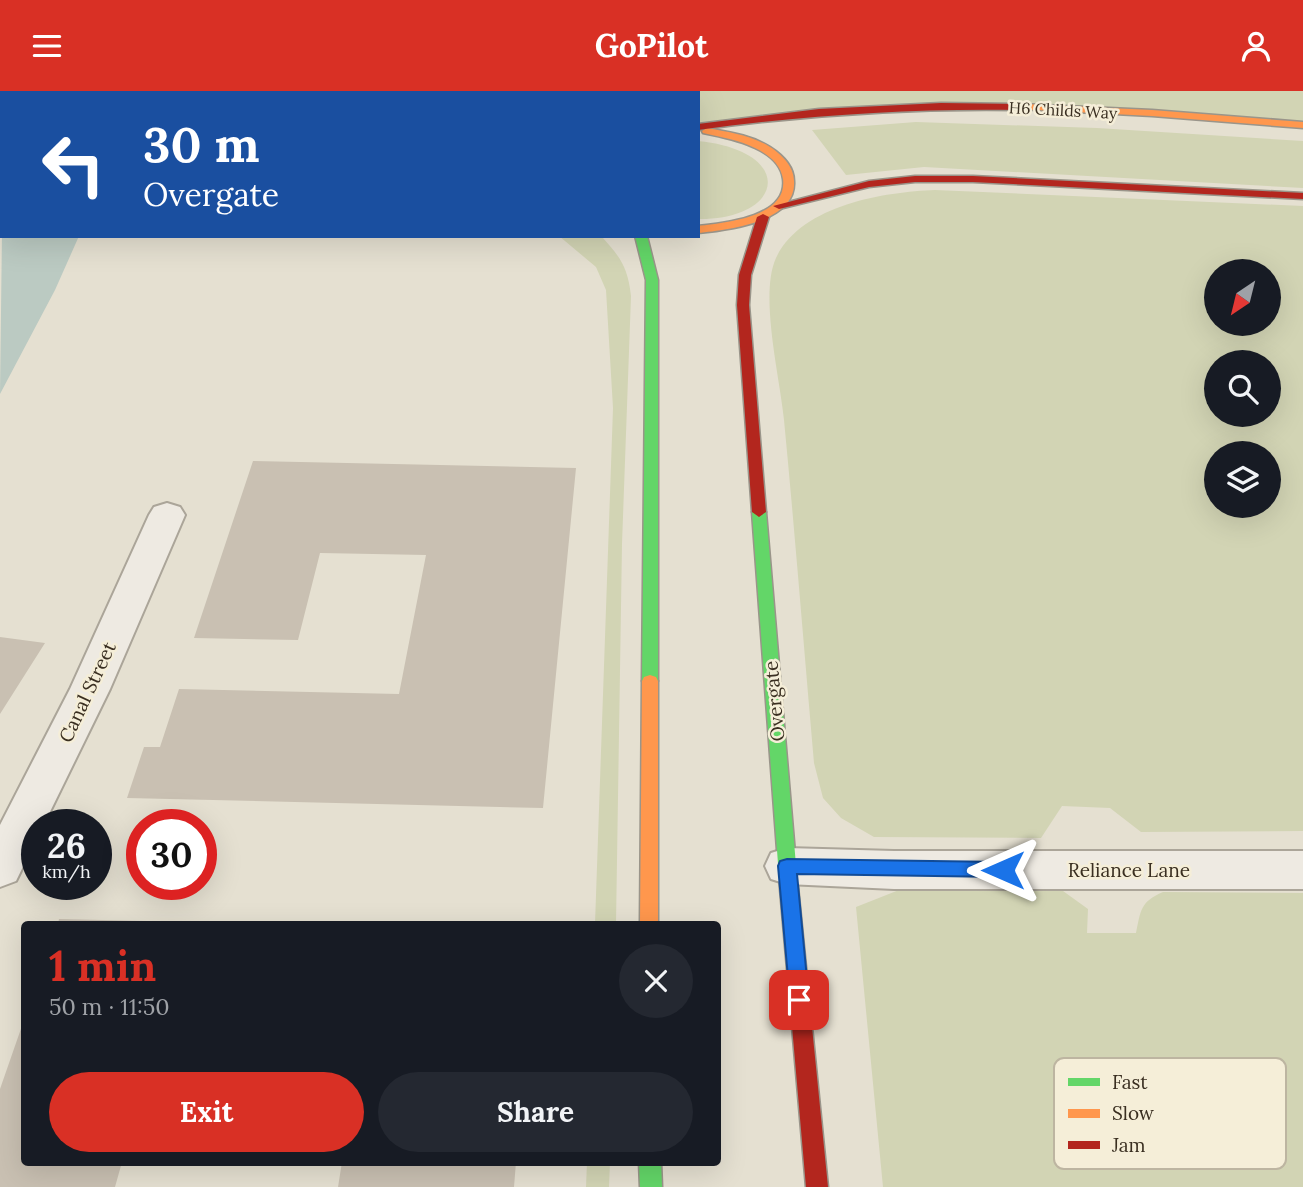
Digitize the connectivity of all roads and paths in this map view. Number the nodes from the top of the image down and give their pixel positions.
1 (1303, 125) edge
2 (700, 129) edge
3 (700, 129) edge
4 (1303, 196) edge
5 (779, 206) junction
6 (763, 217) junction
7 (700, 230) edge
8 (642, 238) edge
9 (167, 515) dead end
10 (787, 866) junction
11 (0, 868) edge
12 (1303, 870) edge
13 (649, 921) edge
14 (650, 1166) edge
15 (651, 1187) edge
16 (817, 1187) edge

1 - 2 street, H6 Childs Way
3 - 5 street
4 - 5 street
5 - 6 street
6 - 7 street
6 - 10 street, Overgate
8 - 13 street
9 - 11 street, Canal Street
10 - 12 street, Reliance Lane
10 - 16 street, Overgate
14 - 15 street

